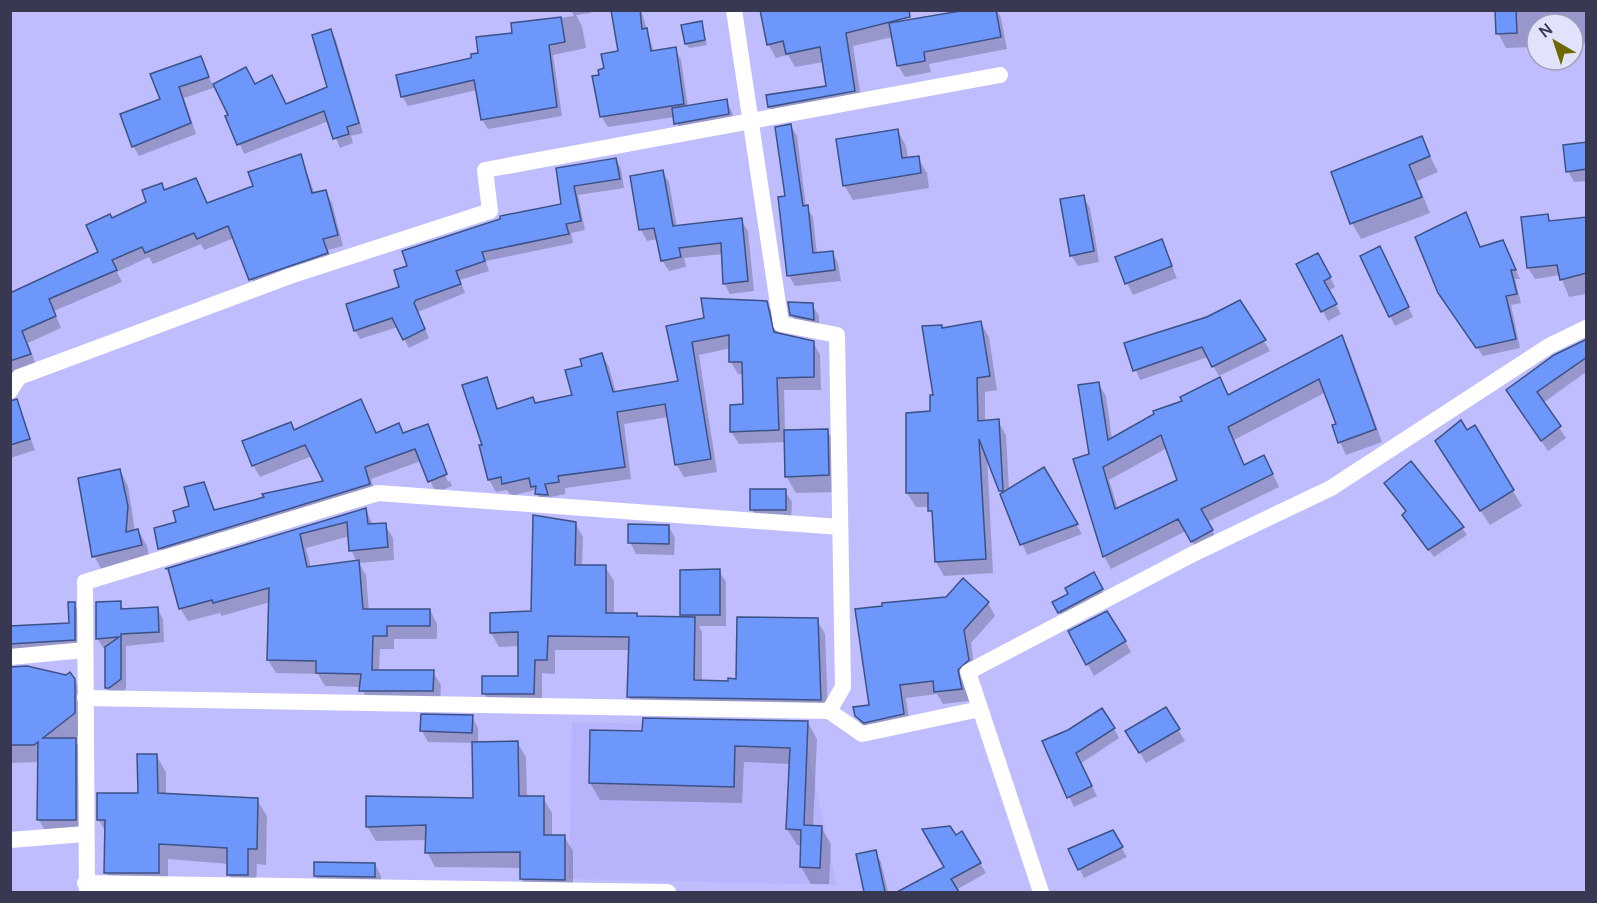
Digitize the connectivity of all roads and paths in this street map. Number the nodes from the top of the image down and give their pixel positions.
1 (734, 10) edge
2 (1000, 75) dead end
3 (751, 121) junction
4 (1587, 328) edge
5 (10, 391) edge
6 (840, 527) junction
7 (86, 650) junction
8 (10, 657) edge
9 (85, 698) junction
10 (980, 708) junction
11 (829, 711) junction
12 (85, 834) junction
13 (10, 840) edge
14 (86, 888) edge
15 (668, 892) edge
16 (1041, 892) edge

1 - 3 street
2 - 3 street
3 - 5 street
3 - 6 street
4 - 10 street
6 - 7 street
6 - 11 street
7 - 8 street
7 - 9 street
9 - 11 street
9 - 12 street
10 - 11 street
10 - 16 street
12 - 13 street
12 - 14 street
14 - 15 street

